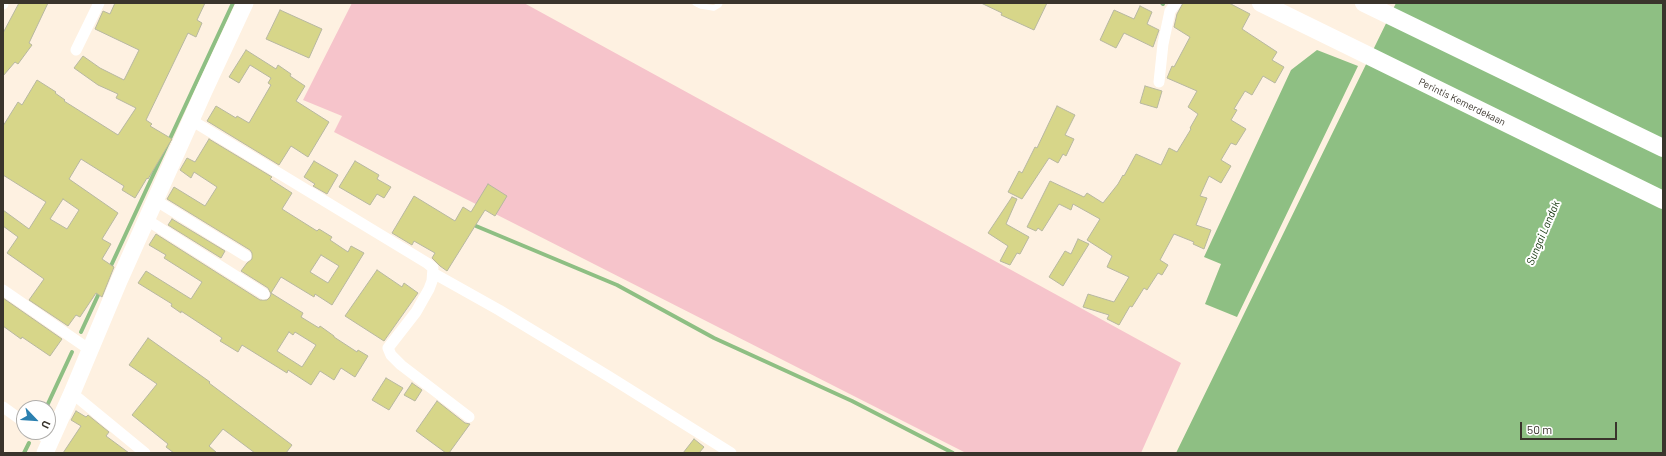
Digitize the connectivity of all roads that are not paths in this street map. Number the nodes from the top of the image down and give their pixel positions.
1 (99, 3) edge
2 (245, 3) edge
3 (695, 3) edge
4 (720, 3) edge
5 (1176, 3) edge
6 (1261, 3) edge
7 (1364, 3) edge
8 (76, 50) dead end
9 (1159, 82) dead end
10 (191, 120) junction
11 (1663, 148) edge
12 (155, 200) junction
13 (1663, 200) edge
14 (147, 220) junction
15 (246, 256) dead end
16 (433, 273) junction
17 (3, 290) edge
18 (264, 294) dead end
19 (90, 350) junction
20 (72, 393) junction
21 (3, 407) edge
22 (16, 416) edge
23 (469, 417) dead end
24 (44, 442) edge
25 (145, 453) edge
26 (731, 453) edge

1 - 8 street
2 - 10 main road
3 - 4 lane
5 - 9 street
6 - 13 highway, Perintis Kemerdekaan
7 - 11 highway
10 - 12 main road
10 - 16 street
12 - 14 main road
12 - 15 street
14 - 18 street
14 - 19 main road
16 - 23 street
16 - 26 street
17 - 19 street
19 - 20 main road
20 - 24 main road
20 - 25 street
21 - 22 street

